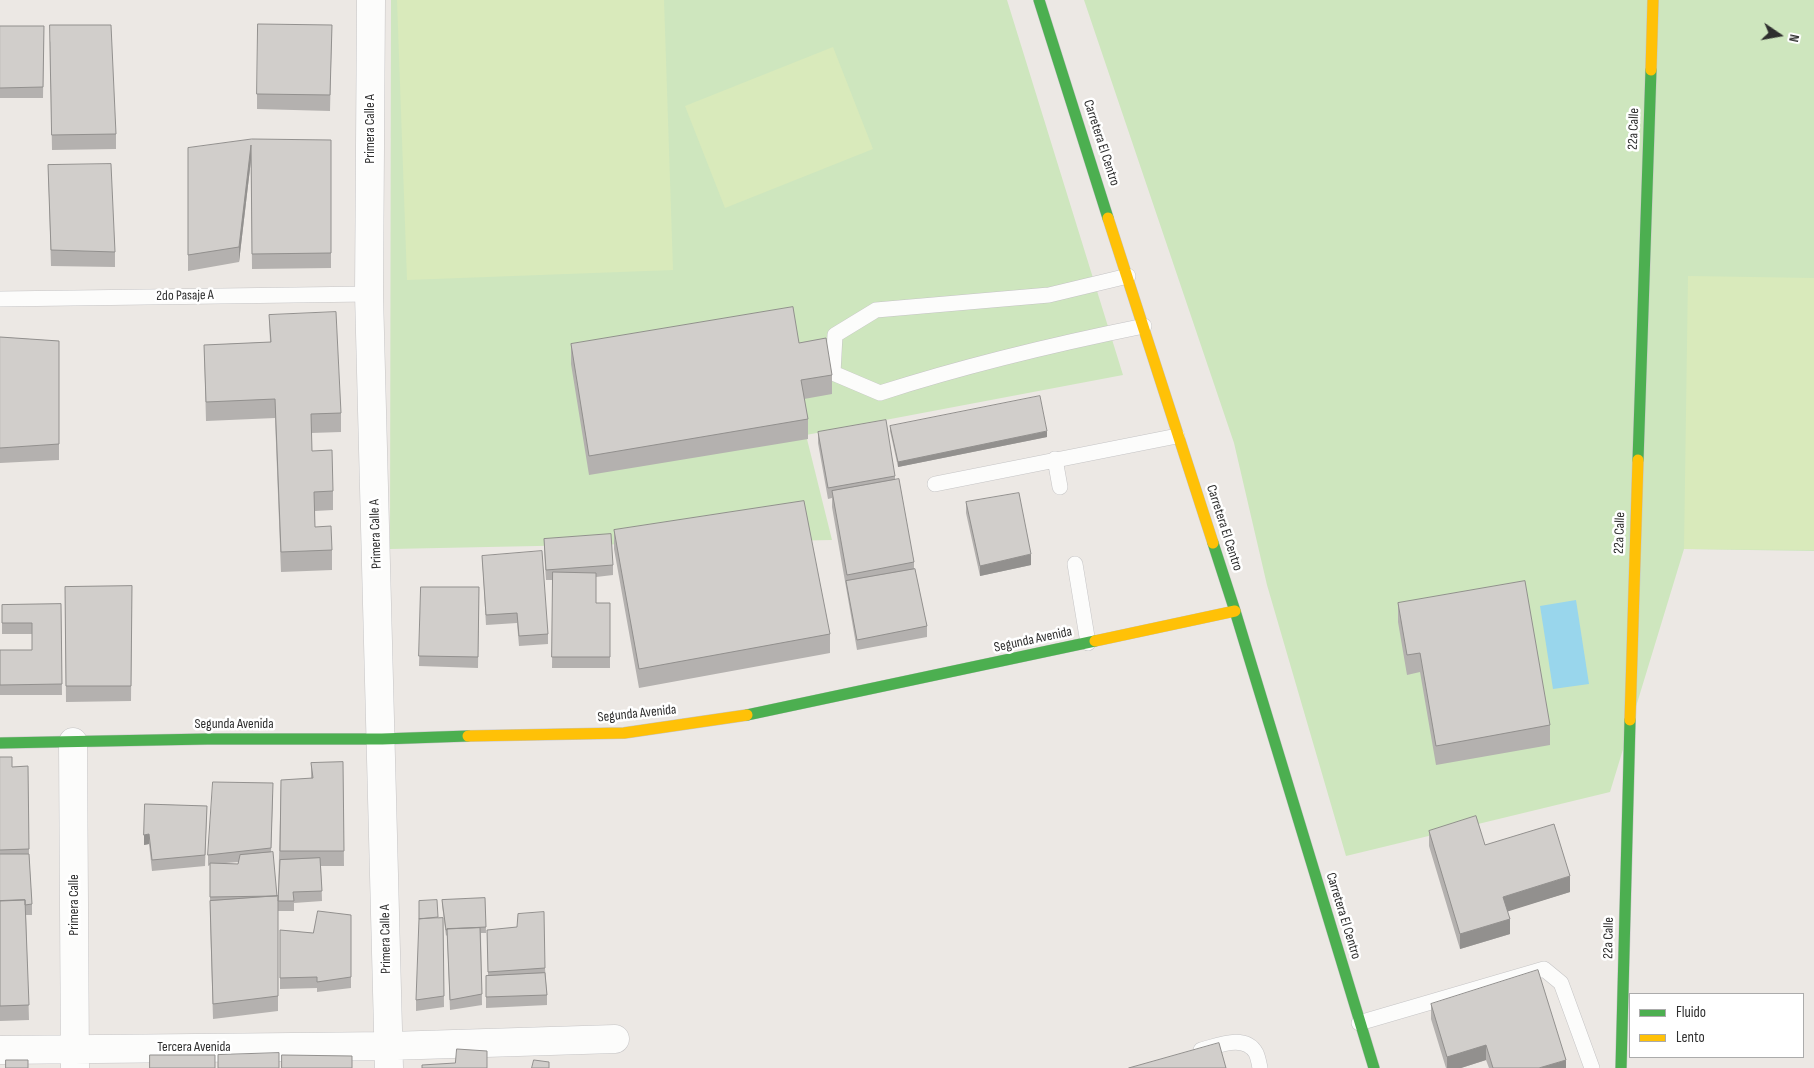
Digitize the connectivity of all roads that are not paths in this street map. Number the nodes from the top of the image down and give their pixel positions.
1 (371, 0) edge
2 (1039, 0) edge
3 (1653, 0) edge
4 (1128, 276) junction
5 (369, 294) junction
6 (0, 299) edge
7 (1144, 326) junction
8 (1178, 436) junction
9 (1055, 459) junction
10 (935, 484) dead end
11 (1060, 487) dead end
12 (1075, 564) dead end
13 (1235, 611) junction
14 (1088, 643) junction
15 (382, 739) junction
16 (73, 742) junction
17 (0, 743) edge
18 (1359, 1023) junction
19 (615, 1039) dead end
20 (0, 1050) edge
21 (1188, 1053) edge
22 (389, 1057) edge
23 (75, 1058) edge
24 (1260, 1068) edge
25 (1374, 1068) edge
26 (1592, 1068) edge
27 (1621, 1068) edge

1 - 5 street, Primera Calle A
2 - 4 street, Carretera El Centro
3 - 27 street, 22a Calle
4 - 7 street, Carretera El Centro
4 - 7 lane
5 - 6 lane, 2do Pasaje A
5 - 15 street, Primera Calle A
7 - 8 street, Carretera El Centro
8 - 9 lane
8 - 13 street, Carretera El Centro
9 - 10 lane
9 - 11 lane
12 - 14 lane
13 - 14 street, Segunda Avenida
13 - 18 street, Carretera El Centro
14 - 15 street, Segunda Avenida
15 - 16 street, Segunda Avenida
15 - 22 street, Primera Calle A
16 - 17 street, Segunda Avenida
16 - 23 street, Primera Calle
18 - 25 street, Carretera El Centro
18 - 26 lane
19 - 22 street, Tercera Avenida
20 - 23 street, Tercera Avenida
21 - 24 lane
22 - 23 street, Tercera Avenida

